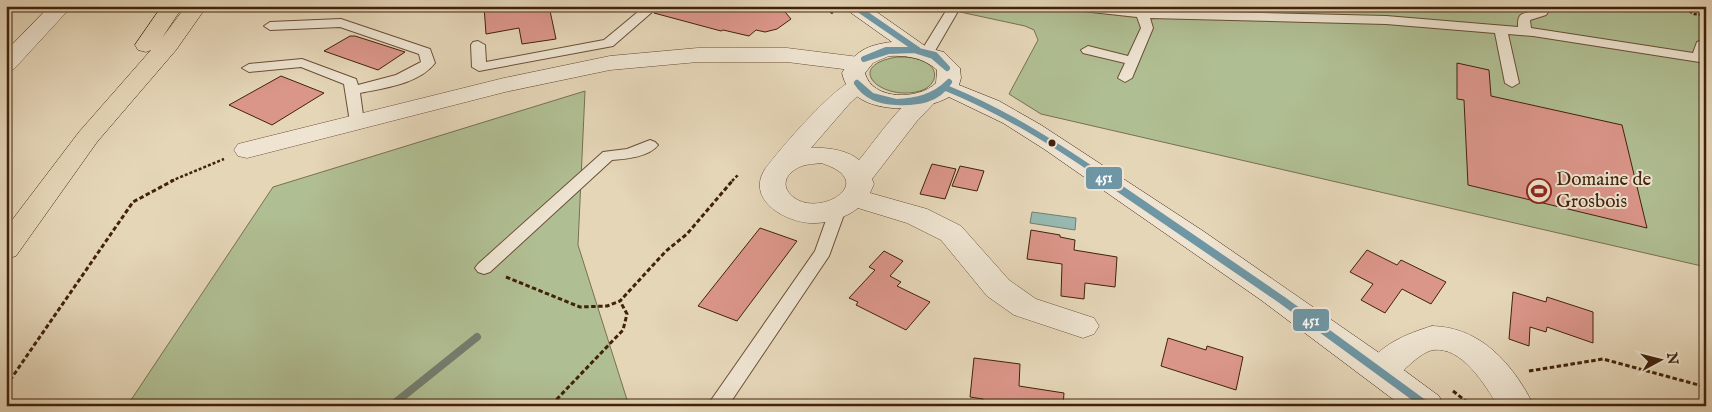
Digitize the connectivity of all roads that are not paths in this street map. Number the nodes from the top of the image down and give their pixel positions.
1 (62, 6) edge
2 (172, 6) edge
3 (197, 6) edge
4 (653, 6) edge
5 (842, 6) edge
6 (854, 6) edge
7 (955, 6) edge
8 (1546, 6) edge
9 (1078, 7) edge
10 (1142, 14) junction
11 (270, 26) dead end
12 (1501, 29) junction
13 (1525, 31) junction
14 (1706, 43) edge
15 (478, 45) dead end
16 (887, 50) junction
17 (1088, 50) dead end
18 (922, 52) junction
19 (1702, 58) edge
20 (1133, 61) junction
21 (6, 64) edge
22 (249, 68) dead end
23 (858, 74) junction
24 (1125, 78) dead end
25 (1512, 83) dead end
26 (352, 90) junction
27 (936, 94) junction
28 (357, 122) junction
29 (88, 137) junction
30 (650, 145) dead end
31 (247, 150) road end
32 (776, 172) junction
33 (851, 195) junction
34 (6, 249) edge
35 (484, 268) road end
36 (1083, 326) dead end
37 (1381, 370) junction
38 (717, 406) edge
39 (1427, 406) edge
40 (1517, 406) edge

1 - 21 street
2 - 29 main road
3 - 29 main road
4 - 15 lane
5 - 16 street
6 - 18 street
7 - 18 lane
8 - 13 lane
9 - 10 lane
10 - 12 lane
10 - 20 lane
11 - 26 lane
12 - 13 lane
12 - 25 lane
13 - 19 lane
14 - 19 lane
16 - 18 street
16 - 23 street
17 - 20 lane
18 - 27 street
20 - 24 lane
22 - 26 lane
23 - 27 street
23 - 28 street
23 - 32 street
26 - 28 lane
27 - 33 street
27 - 37 street
28 - 31 street
29 - 34 main road
30 - 35 lane
32 - 33 street
32 - 33 street
33 - 36 street
33 - 38 lane
37 - 39 street
37 - 40 street

